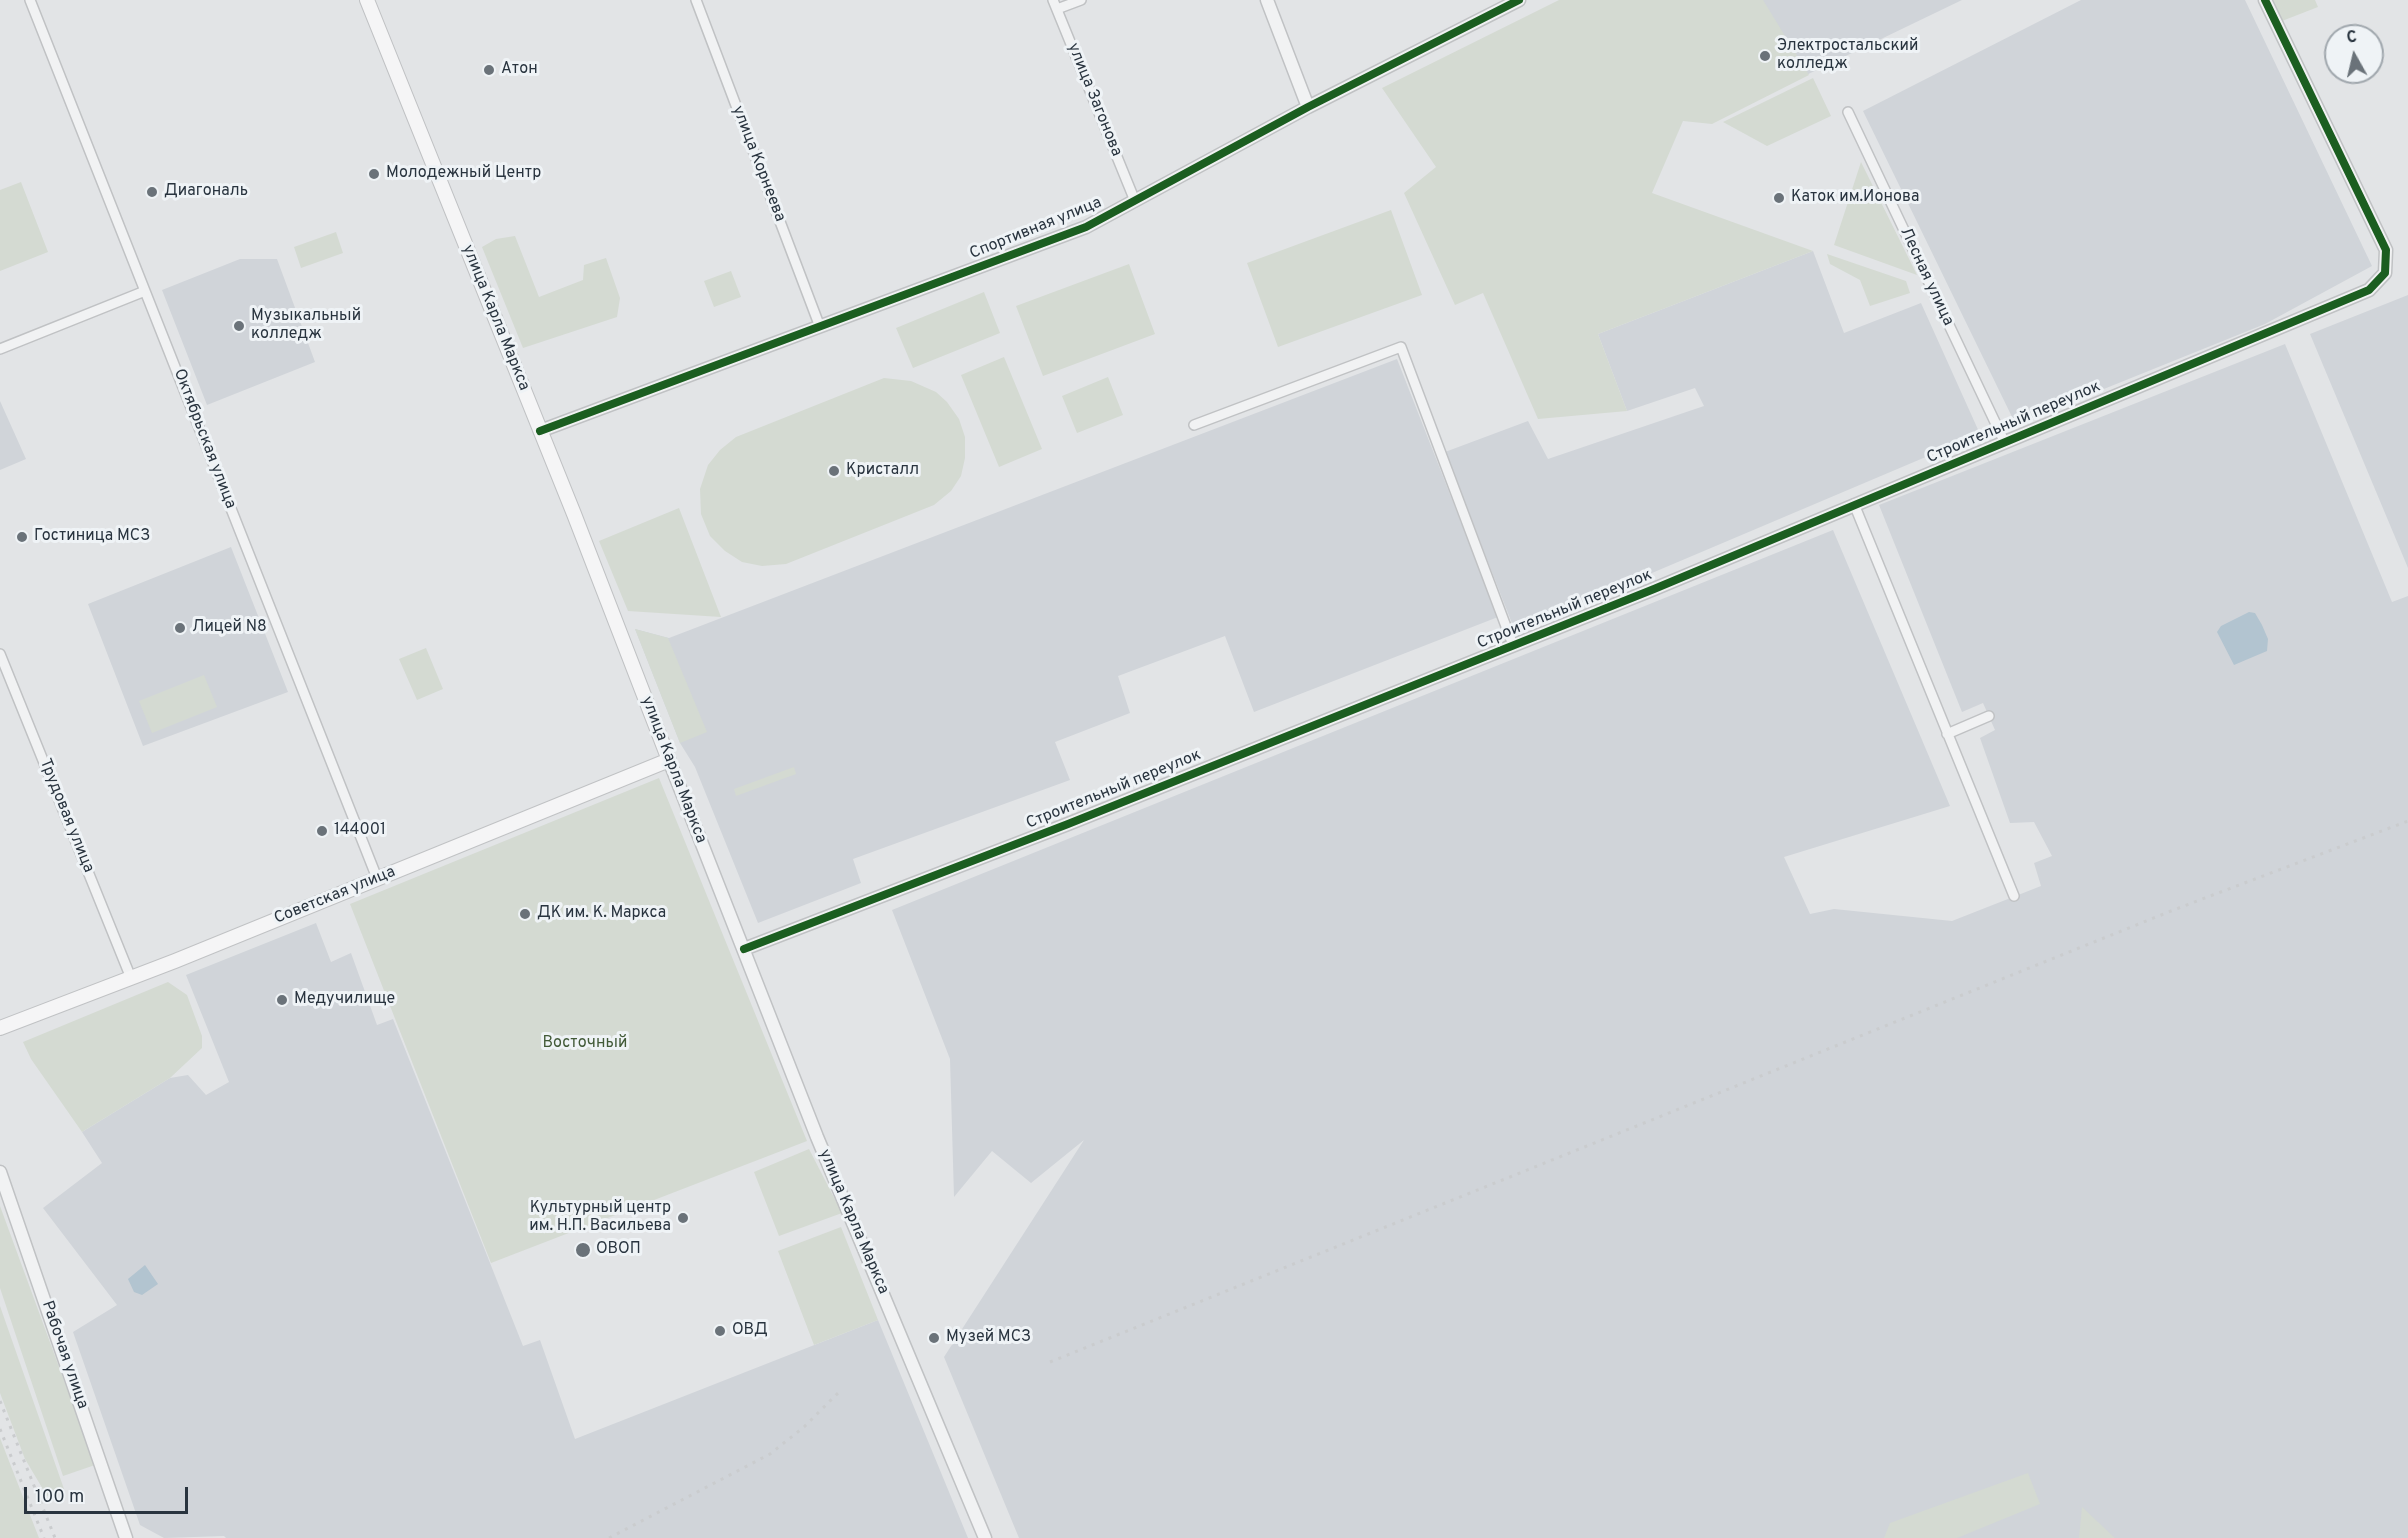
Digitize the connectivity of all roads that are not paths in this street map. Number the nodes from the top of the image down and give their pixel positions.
1 (30, 0) edge
2 (367, 0) edge
3 (696, 0) edge
4 (1081, 0) edge
5 (1267, 0) edge
6 (1519, 0) edge
7 (2265, 0) edge
8 (1055, 4) edge
9 (1308, 107) junction
10 (1848, 112) dead end
11 (1135, 201) junction
12 (145, 291) junction
13 (820, 327) junction
14 (0, 349) edge
15 (1194, 425) dead end
16 (540, 430) junction
17 (2004, 441) junction
18 (1854, 504) junction
19 (1513, 645) junction
20 (0, 654) edge
21 (1989, 716) dead end
22 (1947, 734) junction
23 (669, 760) junction
24 (378, 878) junction
25 (2014, 896) dead end
26 (744, 949) junction
27 (131, 978) junction
28 (0, 1028) edge
29 (0, 1172) edge
30 (126, 1538) edge
31 (985, 1538) edge

1 - 12 street, Октябрьская улица
2 - 16 main road, улица Карла Маркса
3 - 13 street, улица Корнеева
4 - 8 street
5 - 9 street
6 - 9 street, Спортивная улица
7 - 17 street, Строительный переулок
8 - 11 street, улица Загонова
9 - 11 street, Спортивная улица
10 - 17 street, Лесная улица
11 - 13 street, Спортивная улица
12 - 14 street
12 - 24 street, Октябрьская улица
13 - 16 street, Спортивная улица
15 - 19 street
16 - 23 main road, улица Карла Маркса
17 - 18 street, Строительный переулок
18 - 19 street, Строительный переулок
18 - 22 street
19 - 26 street, Строительный переулок
20 - 27 street, Трудовая улица
21 - 22 street
22 - 25 street
23 - 24 main road, Советская улица
23 - 26 street, улица Карла Маркса
24 - 27 main road, Советская улица
26 - 31 street, улица Карла Маркса
27 - 28 main road, Советская улица
29 - 30 street, Рабочая улица

